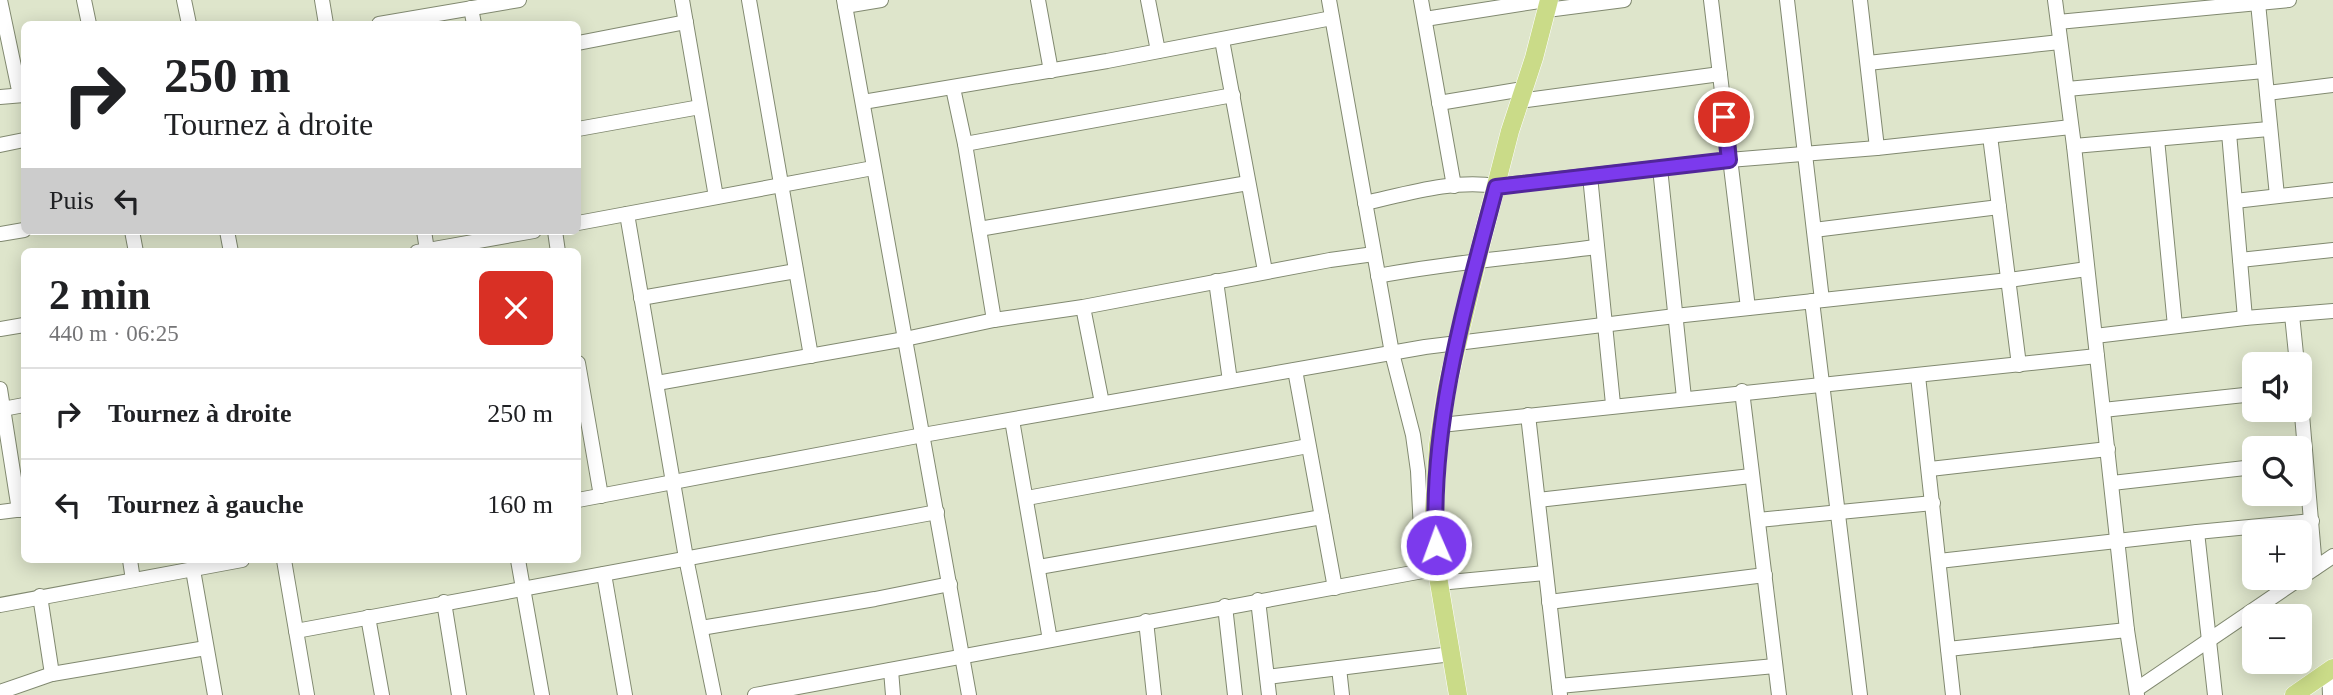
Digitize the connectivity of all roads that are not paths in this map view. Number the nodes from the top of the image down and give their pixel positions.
1 (0, 0) edge
2 (84, 0) edge
3 (184, 0) edge
4 (322, 0) edge
5 (519, 0) edge
6 (682, 0) edge
7 (749, 0) edge
8 (881, 0) edge
9 (1038, 0) edge
10 (1148, 0) edge
11 (1329, 0) edge
12 (1421, 0) edge
13 (1623, 0) edge
14 (1711, 0) edge
15 (1787, 0) edge
16 (1860, 0) edge
17 (2055, 0) edge
18 (2289, 0) edge
19 (845, 3) edge
20 (1547, 3) edge
21 (2215, 3) edge
22 (2258, 3) junction
23 (2141, 7) edge
24 (471, 8) junction
25 (1332, 18) junction
26 (1425, 19) junction
27 (88, 21) edge
28 (188, 21) edge
29 (326, 21) edge
30 (400, 21) edge
31 (473, 21) edge
32 (686, 22) junction
33 (2057, 22) junction
34 (2, 27) edge
35 (1222, 40) junction
36 (581, 42) edge
37 (2060, 42) junction
38 (1158, 51) junction
39 (1868, 64) junction
40 (1051, 71) junction
41 (2264, 71) junction
42 (1720, 74) junction
43 (2333, 85) edge
44 (953, 88) junction
45 (2067, 89) junction
46 (21, 92) edge
47 (2266, 93) junction
48 (21, 95) edge
49 (1233, 95) junction
50 (1521, 95) junction
51 (0, 97) edge
52 (863, 102) junction
53 (1439, 103) junction
54 (700, 107) junction
55 (2071, 127) junction
56 (581, 128) edge
57 (2269, 129) junction
58 (2228, 133) junction
59 (1990, 136) junction
60 (2157, 139) junction
61 (21, 141) edge
62 (965, 144) junction
63 (0, 145) edge
64 (2074, 146) junction
65 (1877, 148) junction
66 (1804, 154) junction
67 (1729, 160) junction
68 (873, 168) junction
69 (1660, 168) junction
70 (1590, 176) junction
71 (1248, 183) junction
72 (782, 185) junction
73 (1454, 186) junction
74 (1496, 187) junction
75 (2333, 190) edge
76 (716, 197) junction
77 (2277, 197) junction
78 (2235, 201) junction
79 (1365, 203) junction
80 (1999, 207) junction
81 (627, 214) junction
82 (581, 222) edge
83 (979, 229) junction
84 (21, 230) edge
85 (1814, 230) junction
86 (0, 234) edge
87 (499, 235) edge
88 (1596, 247) junction
89 (436, 248) edge
90 (2333, 250) edge
91 (1374, 254) junction
92 (2240, 260) junction
93 (1476, 262) junction
94 (2087, 269) junction
95 (796, 271) junction
96 (1265, 271) junction
97 (1378, 276) junction
98 (2009, 280) junction
99 (1216, 281) junction
100 (641, 298) junction
101 (1817, 301) junction
102 (1083, 307) junction
103 (1748, 308) junction
104 (2333, 311) edge
105 (2292, 315) junction
106 (1675, 316) junction
107 (2245, 318) junction
108 (994, 320) junction
109 (1605, 324) junction
110 (21, 326) edge
111 (2175, 327) junction
112 (0, 329) edge
113 (2095, 336) junction
114 (905, 339) junction
115 (1457, 344) junction
116 (2296, 352) edge
117 (1392, 354) junction
118 (811, 356) junction
119 (2097, 356) junction
120 (2019, 365) junction
121 (1295, 370) junction
122 (1918, 376) junction
123 (1230, 381) junction
124 (657, 383) junction
125 (1822, 384) junction
126 (0, 389) edge
127 (1742, 391) junction
128 (2242, 395) edge
129 (1684, 398) junction
130 (581, 403) edge
131 (1102, 403) junction
132 (1614, 404) junction
133 (21, 406) edge
134 (3, 409) junction
135 (2104, 410) junction
136 (1528, 415) junction
137 (1012, 420) junction
138 (1441, 425) junction
139 (923, 435) junction
140 (1308, 446) junction
141 (2108, 449) junction
142 (2242, 468) edge
143 (1930, 469) junction
144 (1751, 476) junction
145 (2112, 483) junction
146 (673, 484) junction
147 (601, 496) junction
148 (1027, 498) junction
149 (581, 499) edge
150 (1538, 500) junction
151 (1933, 503) junction
152 (21, 504) edge
153 (21, 509) edge
154 (0, 512) edge
155 (937, 512) junction
156 (1837, 512) junction
157 (1322, 517) junction
158 (1758, 520) junction
159 (2312, 521) edge
160 (2242, 528) edge
161 (2197, 532) junction
162 (2118, 541) junction
163 (2333, 556) edge
164 (686, 558) junction
165 (1939, 561) junction
166 (130, 563) edge
167 (227, 563) edge
168 (285, 563) edge
169 (519, 563) edge
170 (1039, 567) junction
171 (2315, 568) junction
172 (193, 570) junction
173 (1545, 573) junction
174 (604, 574) junction
175 (1433, 575) junction
176 (1765, 575) junction
177 (133, 580) junction
178 (950, 584) junction
179 (1335, 588) junction
180 (523, 589) junction
181 (40, 596) junction
182 (1258, 600) junction
183 (444, 602) junction
184 (1549, 602) junction
185 (0, 605) edge
186 (1225, 606) junction
187 (368, 617) junction
188 (1146, 621) junction
189 (701, 628) junction
190 (2127, 630) junction
191 (296, 631) junction
192 (2210, 639) junction
193 (1050, 640) junction
194 (206, 648) junction
195 (1948, 649) junction
196 (1451, 654) junction
197 (963, 657) junction
198 (1775, 666) junction
199 (1339, 668) junction
200 (2331, 669) edge
201 (891, 670) junction
202 (52, 674) junction
203 (1267, 677) junction
204 (1559, 690) edge
205 (0, 692) edge
206 (2137, 692) edge
207 (215, 695) edge
208 (307, 695) edge
209 (382, 695) edge
210 (459, 695) edge
211 (542, 695) edge
212 (625, 695) edge
213 (713, 695) edge
214 (755, 695) edge
215 (893, 695) edge
216 (969, 695) edge
217 (1154, 695) edge
218 (1236, 695) edge
219 (1269, 695) edge
220 (1342, 695) edge
221 (1458, 695) edge
222 (1779, 695) edge
223 (1860, 695) edge
224 (1953, 695) edge
225 (2215, 695) edge
226 (2294, 695) edge
227 (2330, 695) edge

1 - 34 street
2 - 27 street
3 - 28 street
4 - 29 street
5 - 24 street
6 - 32 street
7 - 72 street
8 - 19 street
9 - 40 street
10 - 38 street
11 - 25 street
12 - 26 street
13 - 20 street
14 - 42 street
15 - 66 street
16 - 39 street
17 - 33 street
18 - 22 street
19 - 52 street
20 - 26 street
20 - 50 main road
21 - 22 street
21 - 23 street
22 - 41 street
23 - 33 street
24 - 30 street
24 - 31 street
25 - 35 street
25 - 79 street
26 - 53 street
32 - 36 street
32 - 54 street
33 - 37 street
34 - 46 street
35 - 38 street
35 - 49 street
37 - 39 street
37 - 45 street
38 - 40 street
39 - 65 street
40 - 44 street
41 - 45 street
41 - 47 street
42 - 50 street
42 - 67 street
43 - 47 street
44 - 52 street
44 - 62 street
45 - 55 street
47 - 57 street
48 - 51 street
49 - 62 street
49 - 71 street
50 - 53 street
50 - 74 main road
52 - 68 street
53 - 73 street
54 - 56 street
54 - 76 street
55 - 59 street
55 - 64 street
57 - 58 street
57 - 77 street
58 - 60 street
58 - 78 street
59 - 65 street
59 - 80 street
60 - 64 street
60 - 111 street
61 - 63 street
62 - 83 street
64 - 94 street
65 - 66 street
66 - 67 street
66 - 85 street
67 - 69 street
67 - 103 street
68 - 72 street
68 - 114 street
69 - 70 street
69 - 106 street
70 - 74 street
70 - 88 street
71 - 83 street
71 - 96 street
72 - 76 street
72 - 95 street
73 - 74 street
73 - 79 street
74 - 93 main road
75 - 77 street
76 - 81 street
77 - 78 street
78 - 92 street
79 - 91 street
80 - 85 street
80 - 98 street
81 - 82 street
81 - 100 street
83 - 108 street
84 - 86 street
85 - 101 street
87 - 89 street
88 - 93 street
88 - 109 street
90 - 92 street
91 - 96 street
91 - 97 street
92 - 107 street
93 - 97 street
93 - 115 main road
94 - 98 street
94 - 113 street
95 - 100 street
95 - 118 street
96 - 99 street
97 - 117 street
98 - 101 street
98 - 120 street
99 - 102 street
99 - 123 street
100 - 124 street
101 - 103 street
101 - 125 street
102 - 108 street
102 - 131 street
103 - 106 street
104 - 105 street
105 - 107 street
105 - 116 street
106 - 109 street
106 - 129 street
107 - 111 street
108 - 114 street
109 - 115 street
109 - 132 street
110 - 112 street
111 - 113 street
113 - 119 street
114 - 118 street
114 - 139 street
115 - 117 street
115 - 138 main road
117 - 121 street
117 - 175 street
118 - 124 street
119 - 120 street
119 - 135 street
120 - 122 street
121 - 123 street
121 - 140 street
122 - 125 street
122 - 143 street
123 - 131 street
124 - 146 street
125 - 127 street
125 - 156 street
126 - 134 street
127 - 129 street
127 - 144 street
128 - 135 street
129 - 132 street
130 - 147 street
131 - 137 street
132 - 136 street
133 - 134 street
134 - 152 street
135 - 141 street
136 - 138 street
136 - 150 street
137 - 139 street
137 - 148 street
138 - 175 main road
139 - 146 street
139 - 155 street
140 - 148 street
140 - 157 street
141 - 143 street
141 - 145 street
142 - 145 street
143 - 151 street
144 - 150 street
144 - 158 street
145 - 162 street
146 - 147 street
146 - 164 street
147 - 149 street
148 - 170 street
150 - 173 street
151 - 156 street
151 - 165 street
153 - 154 street
155 - 164 street
155 - 178 street
156 - 158 street
156 - 223 street
157 - 170 street
157 - 179 street
158 - 176 street
159 - 171 street
160 - 161 street
161 - 162 street
161 - 192 street
162 - 165 street
162 - 190 street
163 - 171 street
164 - 174 street
164 - 189 street
165 - 195 street
166 - 177 street
167 - 172 street
168 - 191 street
169 - 180 street
170 - 193 street
171 - 192 street
172 - 177 street
172 - 194 street
173 - 175 street
173 - 184 street
174 - 180 street
174 - 212 street
175 - 179 street
175 - 196 main road
176 - 184 street
176 - 198 street
177 - 181 street
178 - 189 street
178 - 197 street
179 - 182 street
180 - 183 street
180 - 211 street
181 - 185 street
181 - 202 street
182 - 186 street
182 - 203 street
183 - 187 street
183 - 210 street
184 - 204 street
186 - 188 street
186 - 218 street
187 - 191 street
187 - 209 street
188 - 193 street
188 - 217 street
189 - 213 street
190 - 195 street
190 - 206 street
191 - 208 street
192 - 206 street
192 - 225 street
193 - 197 street
194 - 202 street
194 - 207 street
195 - 224 street
196 - 199 street
196 - 221 main road
197 - 201 street
197 - 216 street
198 - 204 street
198 - 222 street
199 - 203 street
199 - 220 street
200 - 226 main road
200 - 227 street
201 - 214 street
201 - 215 street
202 - 205 street
203 - 219 street

